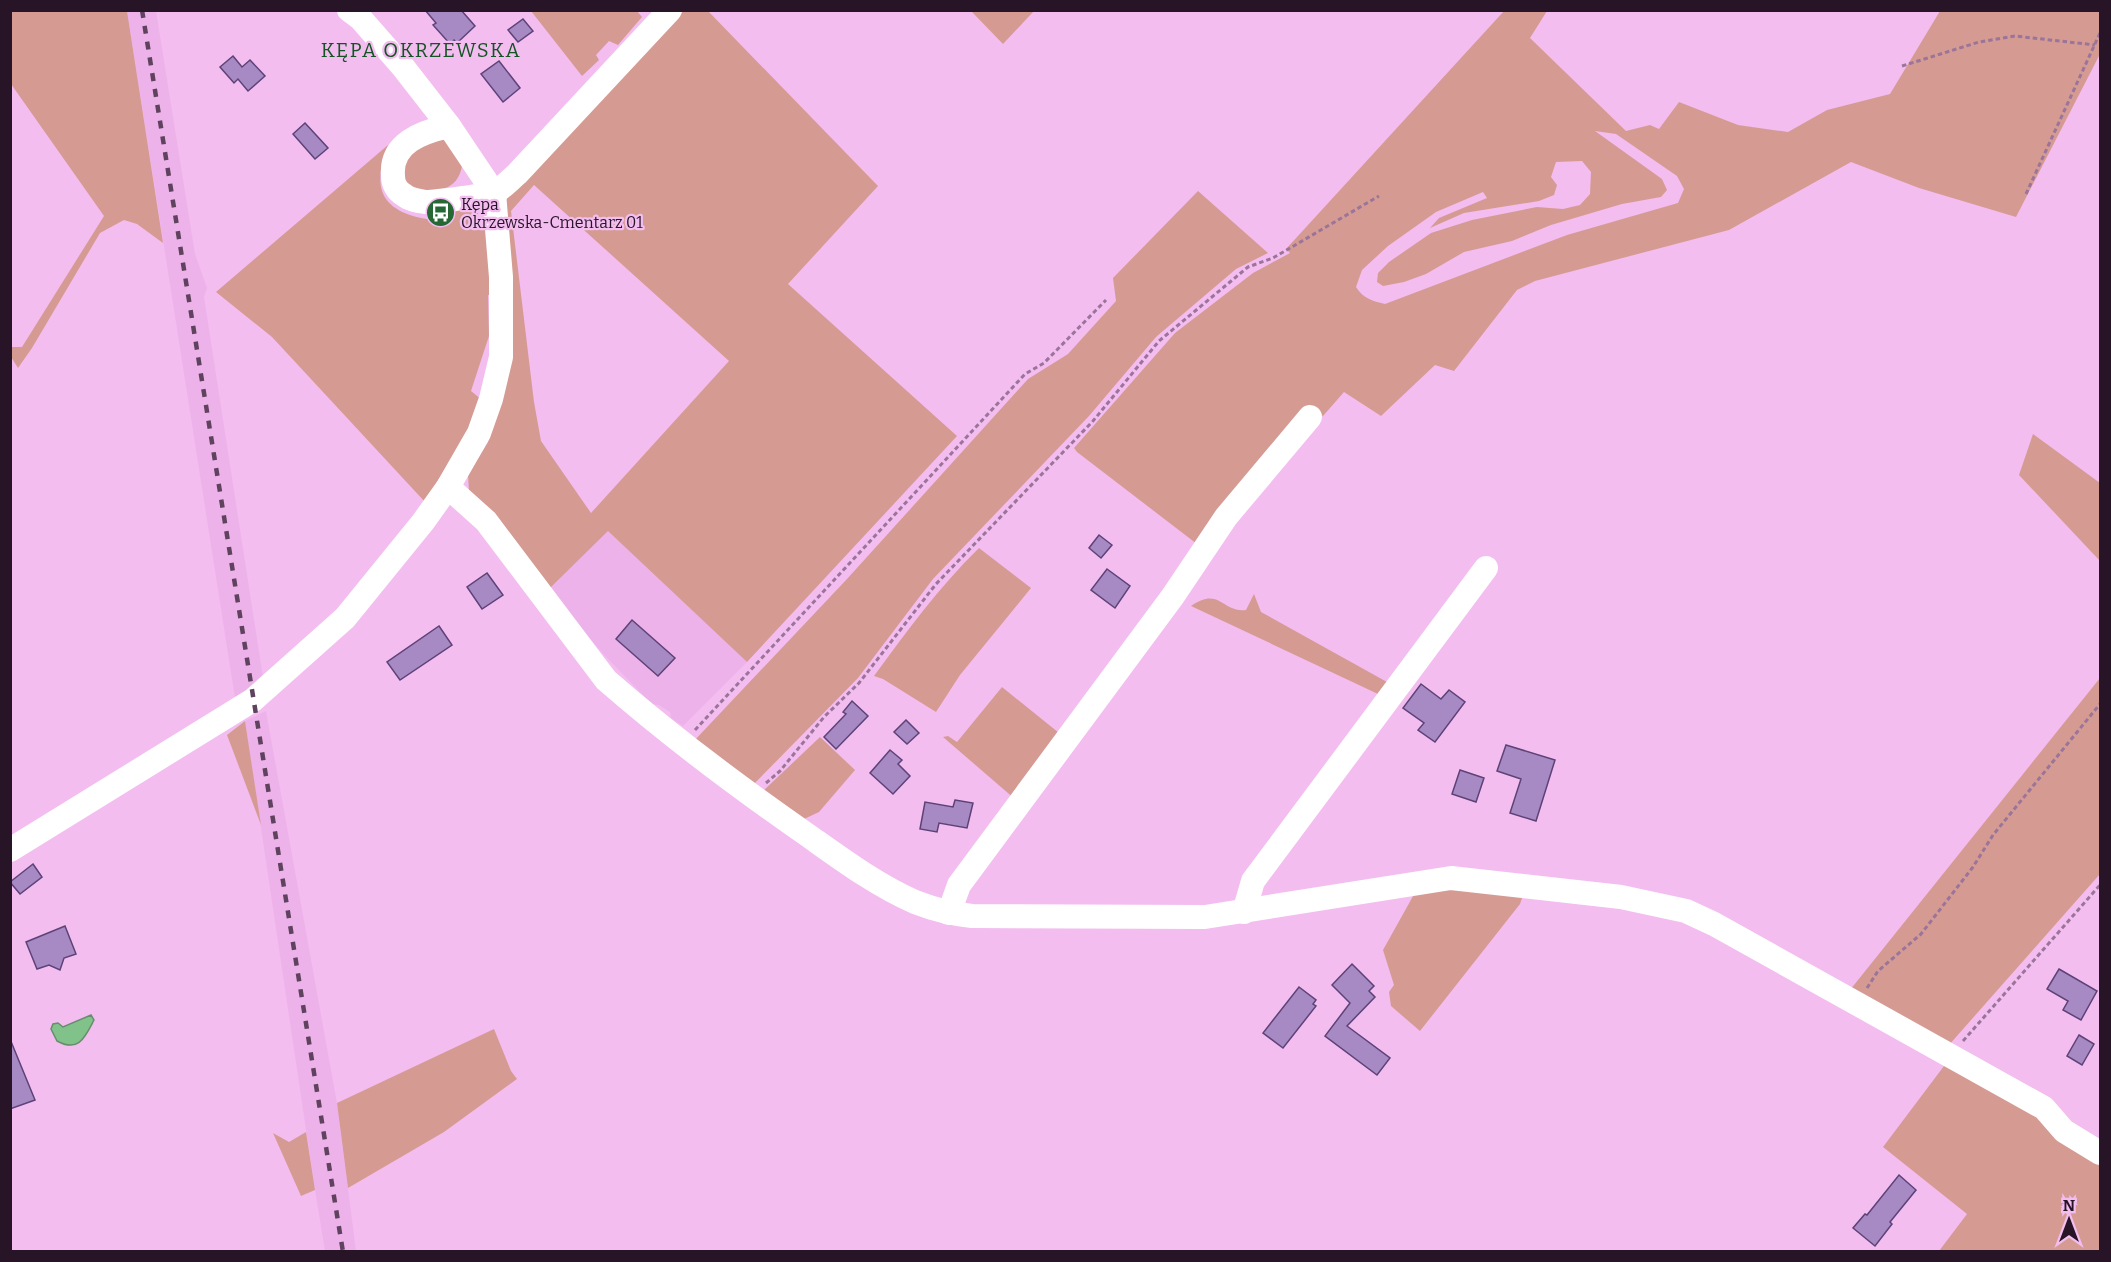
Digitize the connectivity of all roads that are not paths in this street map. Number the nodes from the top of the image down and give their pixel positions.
1 (349, 10) edge
2 (670, 10) edge
3 (449, 126) junction
4 (494, 194) junction
5 (1310, 417) dead end
6 (448, 488) junction
7 (1486, 568) dead end
8 (10, 850) edge
9 (1244, 912) junction
10 (949, 913) junction
11 (2100, 1153) edge

1 - 3 street
2 - 4 street
3 - 4 street
3 - 4 street
4 - 6 street
5 - 10 street
6 - 8 street
6 - 10 street
7 - 9 street
9 - 10 street
9 - 11 street

